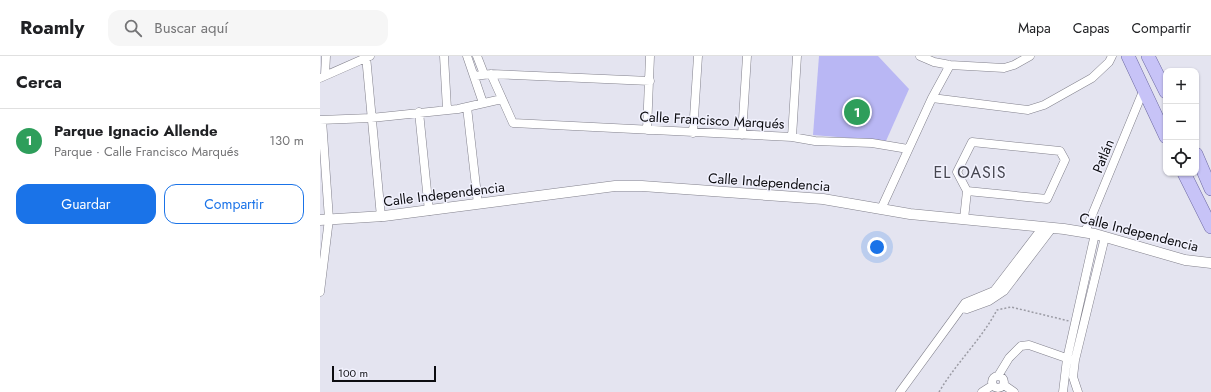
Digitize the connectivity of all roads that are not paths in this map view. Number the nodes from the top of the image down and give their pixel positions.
1 (326, 56) edge
2 (366, 56) edge
3 (370, 56) edge
4 (444, 56) edge
5 (467, 56) edge
6 (477, 56) edge
7 (650, 56) edge
8 (698, 56) edge
9 (747, 56) edge
10 (797, 56) edge
11 (920, 56) edge
12 (1030, 56) edge
13 (1112, 56) edge
14 (1128, 56) edge
15 (1148, 56) edge
16 (950, 65) junction
17 (487, 74) junction
18 (323, 76) edge
19 (474, 76) junction
20 (650, 81) junction
21 (1163, 86) edge
22 (1144, 89) junction
23 (932, 98) junction
24 (502, 99) junction
25 (483, 103) junction
26 (467, 107) junction
27 (447, 109) junction
28 (419, 112) junction
29 (1160, 115) edge
30 (371, 118) junction
31 (321, 120) edge
32 (1163, 126) edge
33 (647, 130) junction
34 (693, 133) junction
35 (742, 136) junction
36 (792, 137) junction
37 (908, 149) junction
38 (1199, 161) edge
39 (1186, 176) edge
40 (1211, 189) edge
41 (967, 191) junction
42 (478, 204) junction
43 (881, 209) junction
44 (429, 211) junction
45 (381, 217) junction
46 (324, 219) edge
47 (964, 219) junction
48 (1047, 227) junction
49 (1211, 227) edge
50 (1095, 234) junction
51 (1211, 263) edge
52 (320, 292) edge
53 (1080, 314) junction
54 (1071, 359) junction
55 (998, 376) junction
56 (993, 385) junction
57 (1004, 385) junction
58 (900, 392) edge
59 (982, 392) edge
60 (1014, 392) edge
61 (1063, 392) edge
62 (1078, 392) edge

1 - 18 street
2 - 3 street
2 - 18 street
2 - 30 street
4 - 27 street
5 - 19 street
6 - 17 street
7 - 20 street
8 - 34 street
9 - 35 street
10 - 36 street
11 - 16 street
12 - 16 street
13 - 23 street
14 - 22 main road
15 - 21 main road
16 - 23 street
17 - 19 street
17 - 20 street
17 - 24 street
19 - 25 street
20 - 33 street
22 - 29 main road
22 - 50 street, Patlán
23 - 37 street
24 - 25 street
24 - 33 street, Calle Francisco Marqués
25 - 26 street
26 - 27 street
26 - 42 street
27 - 28 street
28 - 30 street
28 - 44 street
29 - 32 main road
30 - 31 street
30 - 45 street
31 - 46 street
33 - 34 street, Calle Francisco Marqués
34 - 35 street, Calle Francisco Marqués
35 - 36 street, Calle Francisco Marqués
36 - 37 street, Calle Francisco Marqués
37 - 43 street
38 - 40 main road
39 - 49 main road
41 - 41 street
41 - 47 street
42 - 43 street, Calle Independencia
42 - 44 street, Calle Independencia
43 - 47 street, Calle Independencia
44 - 45 street, Calle Independencia
45 - 46 street, Calle Independencia
46 - 52 street
47 - 48 street, Calle Independencia
48 - 50 street, Calle Independencia
48 - 58 street
50 - 51 street, Calle Independencia
50 - 53 street, Patlán
53 - 54 street
53 - 54 street
54 - 55 street
54 - 61 street
54 - 62 street
55 - 56 street
55 - 57 street
56 - 57 street
56 - 59 street
57 - 60 street

